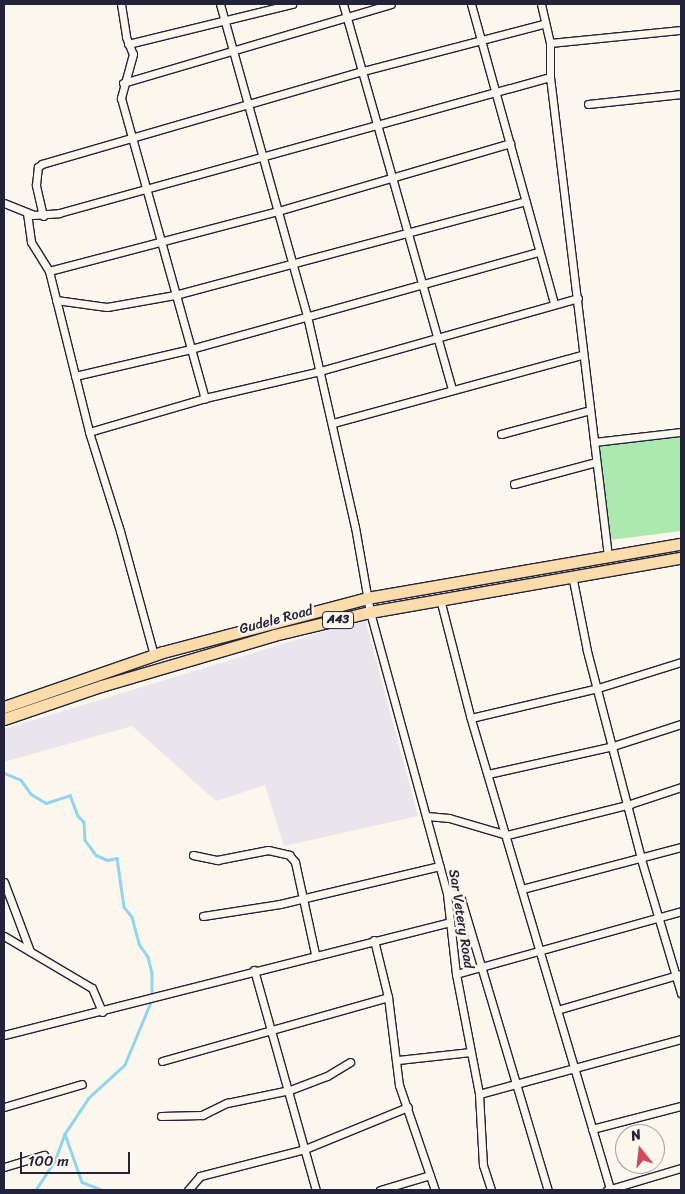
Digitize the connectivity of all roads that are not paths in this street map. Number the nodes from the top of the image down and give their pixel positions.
1 (121, 4) edge
2 (220, 4) edge
3 (292, 4) edge
4 (343, 4) edge
5 (391, 4) edge
6 (472, 4) edge
7 (541, 4) edge
8 (347, 15) junction
9 (224, 18) junction
10 (544, 24) junction
11 (681, 30) edge
12 (481, 40) junction
13 (550, 43) junction
14 (128, 44) junction
15 (232, 49) junction
16 (363, 71) junction
17 (550, 77) junction
18 (123, 83) junction
19 (496, 93) junction
20 (681, 94) edge
21 (248, 104) junction
22 (588, 104) dead end
23 (379, 125) junction
24 (130, 139) junction
25 (510, 143) junction
26 (264, 158) junction
27 (394, 177) junction
28 (144, 190) junction
29 (526, 200) junction
30 (4, 203) edge
31 (278, 211) junction
32 (27, 213) junction
33 (43, 216) junction
34 (407, 231) junction
35 (160, 243) junction
36 (539, 252) junction
37 (292, 263) junction
38 (49, 271) junction
39 (423, 283) junction
40 (174, 295) junction
41 (578, 298) junction
42 (56, 300) junction
43 (554, 304) junction
44 (307, 316) junction
45 (438, 336) junction
46 (191, 349) junction
47 (582, 355) junction
48 (320, 371) junction
49 (75, 376) junction
50 (452, 390) junction
51 (204, 398) junction
52 (590, 410) junction
53 (333, 423) junction
54 (89, 432) junction
55 (681, 432) edge
56 (500, 434) dead end
57 (594, 442) junction
58 (596, 462) junction
59 (514, 484) dead end
60 (681, 544) edge
61 (608, 555) junction
62 (681, 558) edge
63 (572, 575) junction
64 (367, 598) junction
65 (440, 599) junction
66 (370, 612) junction
67 (154, 655) junction
68 (681, 662) edge
69 (598, 688) junction
70 (4, 707) edge
71 (471, 718) junction
72 (4, 719) edge
73 (681, 724) edge
74 (613, 746) junction
75 (488, 774) junction
76 (681, 787) edge
77 (630, 804) junction
78 (427, 816) junction
79 (506, 835) junction
80 (681, 847) edge
81 (193, 855) dead end
82 (641, 858) junction
83 (440, 866) junction
84 (4, 882) edge
85 (446, 889) junction
86 (522, 889) junction
87 (303, 898) junction
88 (681, 911) edge
89 (203, 916) dead end
90 (659, 917) junction
91 (450, 922) junction
92 (4, 936) edge
93 (374, 940) junction
94 (30, 951) junction
95 (539, 951) junction
96 (315, 954) junction
97 (482, 967) junction
98 (254, 970) junction
99 (456, 974) junction
100 (679, 975) edge
101 (681, 993) edge
102 (388, 997) junction
103 (557, 1010) junction
104 (102, 1012) junction
105 (272, 1031) junction
106 (4, 1035) edge
107 (681, 1039) edge
108 (471, 1052) junction
109 (398, 1060) junction
110 (162, 1061) dead end
111 (350, 1062) dead end
112 (574, 1066) junction
113 (516, 1083) junction
114 (82, 1084) dead end
115 (290, 1090) junction
116 (479, 1094) junction
117 (681, 1106) edge
118 (4, 1107) edge
119 (408, 1108) junction
120 (162, 1116) dead end
121 (592, 1129) junction
122 (305, 1149) junction
123 (44, 1155) dead end
124 (4, 1166) edge
125 (681, 1168) edge
126 (430, 1175) junction
127 (188, 1190) edge
128 (316, 1190) edge
129 (380, 1190) edge
130 (435, 1190) edge
131 (490, 1190) edge
132 (548, 1190) edge
133 (609, 1190) edge

1 - 14 street
2 - 9 street, Sar Vetery Road
3 - 9 street
4 - 8 street
5 - 8 street
6 - 12 street
7 - 10 street
8 - 15 street
8 - 16 street
9 - 14 street
9 - 15 street, Sar Vetery Road
10 - 12 street
10 - 13 street
11 - 13 street
12 - 16 street
12 - 19 street
13 - 17 street
14 - 18 street
15 - 18 street
15 - 21 street, Sar Vetery Road
16 - 21 street
16 - 23 street
17 - 19 street
17 - 41 street
18 - 24 street
19 - 23 street
19 - 25 street
20 - 22 street
21 - 24 street
21 - 26 street, Sar Vetery Road
23 - 26 street
23 - 27 street
24 - 28 street
24 - 33 street
25 - 27 street
25 - 29 street
26 - 28 street
26 - 31 street, Sar Vetery Road
27 - 31 street
27 - 34 street
28 - 33 street
28 - 35 street
29 - 34 street
29 - 36 street
30 - 32 street
31 - 35 street
31 - 37 street, Sar Vetery Road
32 - 33 street
32 - 38 street
34 - 37 street
34 - 39 street
35 - 38 street
35 - 40 street
36 - 39 street
36 - 43 street
37 - 40 street
37 - 44 street, Sar Vetery Road
38 - 42 street
39 - 44 street
39 - 45 street
40 - 42 street
40 - 46 street
41 - 43 street
41 - 47 street
42 - 49 street
43 - 45 street
44 - 46 street
44 - 48 street, Sar Vetery Road
45 - 48 street
45 - 50 street
46 - 49 street
46 - 51 street
47 - 50 street
47 - 52 street
48 - 51 street
48 - 53 street, Sar Vetery Road
49 - 54 street
50 - 53 street
51 - 54 street
52 - 56 street
52 - 57 street
53 - 64 street, Sar Vetery Road
54 - 67 street
55 - 57 street
57 - 58 street
58 - 59 street
58 - 61 street
60 - 61 highway, Gudele Road / A43
61 - 64 highway, Gudele Road / A43
62 - 63 highway, Gudele Road / A43
63 - 65 highway, Gudele Road / A43
63 - 69 street
64 - 66 street, Sar Vetery Road
64 - 67 highway, Gudele Road / A43
65 - 66 highway, Gudele Road / A43
65 - 71 street
66 - 72 highway, Gudele Road / A43
66 - 78 street, Sar Vetery Road
67 - 70 highway, Gudele Road / A43
68 - 69 street
69 - 71 street
69 - 74 street
71 - 75 street
73 - 74 street
74 - 75 street
74 - 77 street
75 - 79 street
76 - 77 street
77 - 79 street
77 - 82 street
78 - 79 street
78 - 83 street, Sar Vetery Road
79 - 86 street
80 - 82 street
81 - 87 street
82 - 86 street
82 - 90 street
83 - 85 street, Sar Vetery Road
83 - 87 street
84 - 94 street
85 - 91 street, Sar Vetery Road
85 - 97 street
86 - 95 street
87 - 89 street
87 - 96 street
88 - 90 street
90 - 95 street
90 - 100 street
91 - 93 street
91 - 99 street, Sar Vetery Road
92 - 94 street
93 - 96 street
93 - 102 street
94 - 104 street
95 - 97 street
95 - 103 street
96 - 98 street
97 - 99 street
97 - 113 street
98 - 104 street
98 - 105 street
99 - 108 street, Sar Vetery Road
100 - 101 street
100 - 103 street
102 - 105 street
102 - 109 street
103 - 112 street
104 - 106 street
105 - 110 street
105 - 115 street
107 - 112 street
108 - 109 street
108 - 116 street, Sar Vetery Road
109 - 119 street
111 - 115 street
112 - 113 street
112 - 121 street
113 - 116 street
113 - 132 street
114 - 118 street
115 - 120 street
115 - 122 street
116 - 131 street, Sar Vetery Road
117 - 121 street
119 - 122 street
119 - 126 street
121 - 133 street
122 - 127 street
122 - 128 street
123 - 124 street
125 - 133 street
126 - 129 street
126 - 130 street

